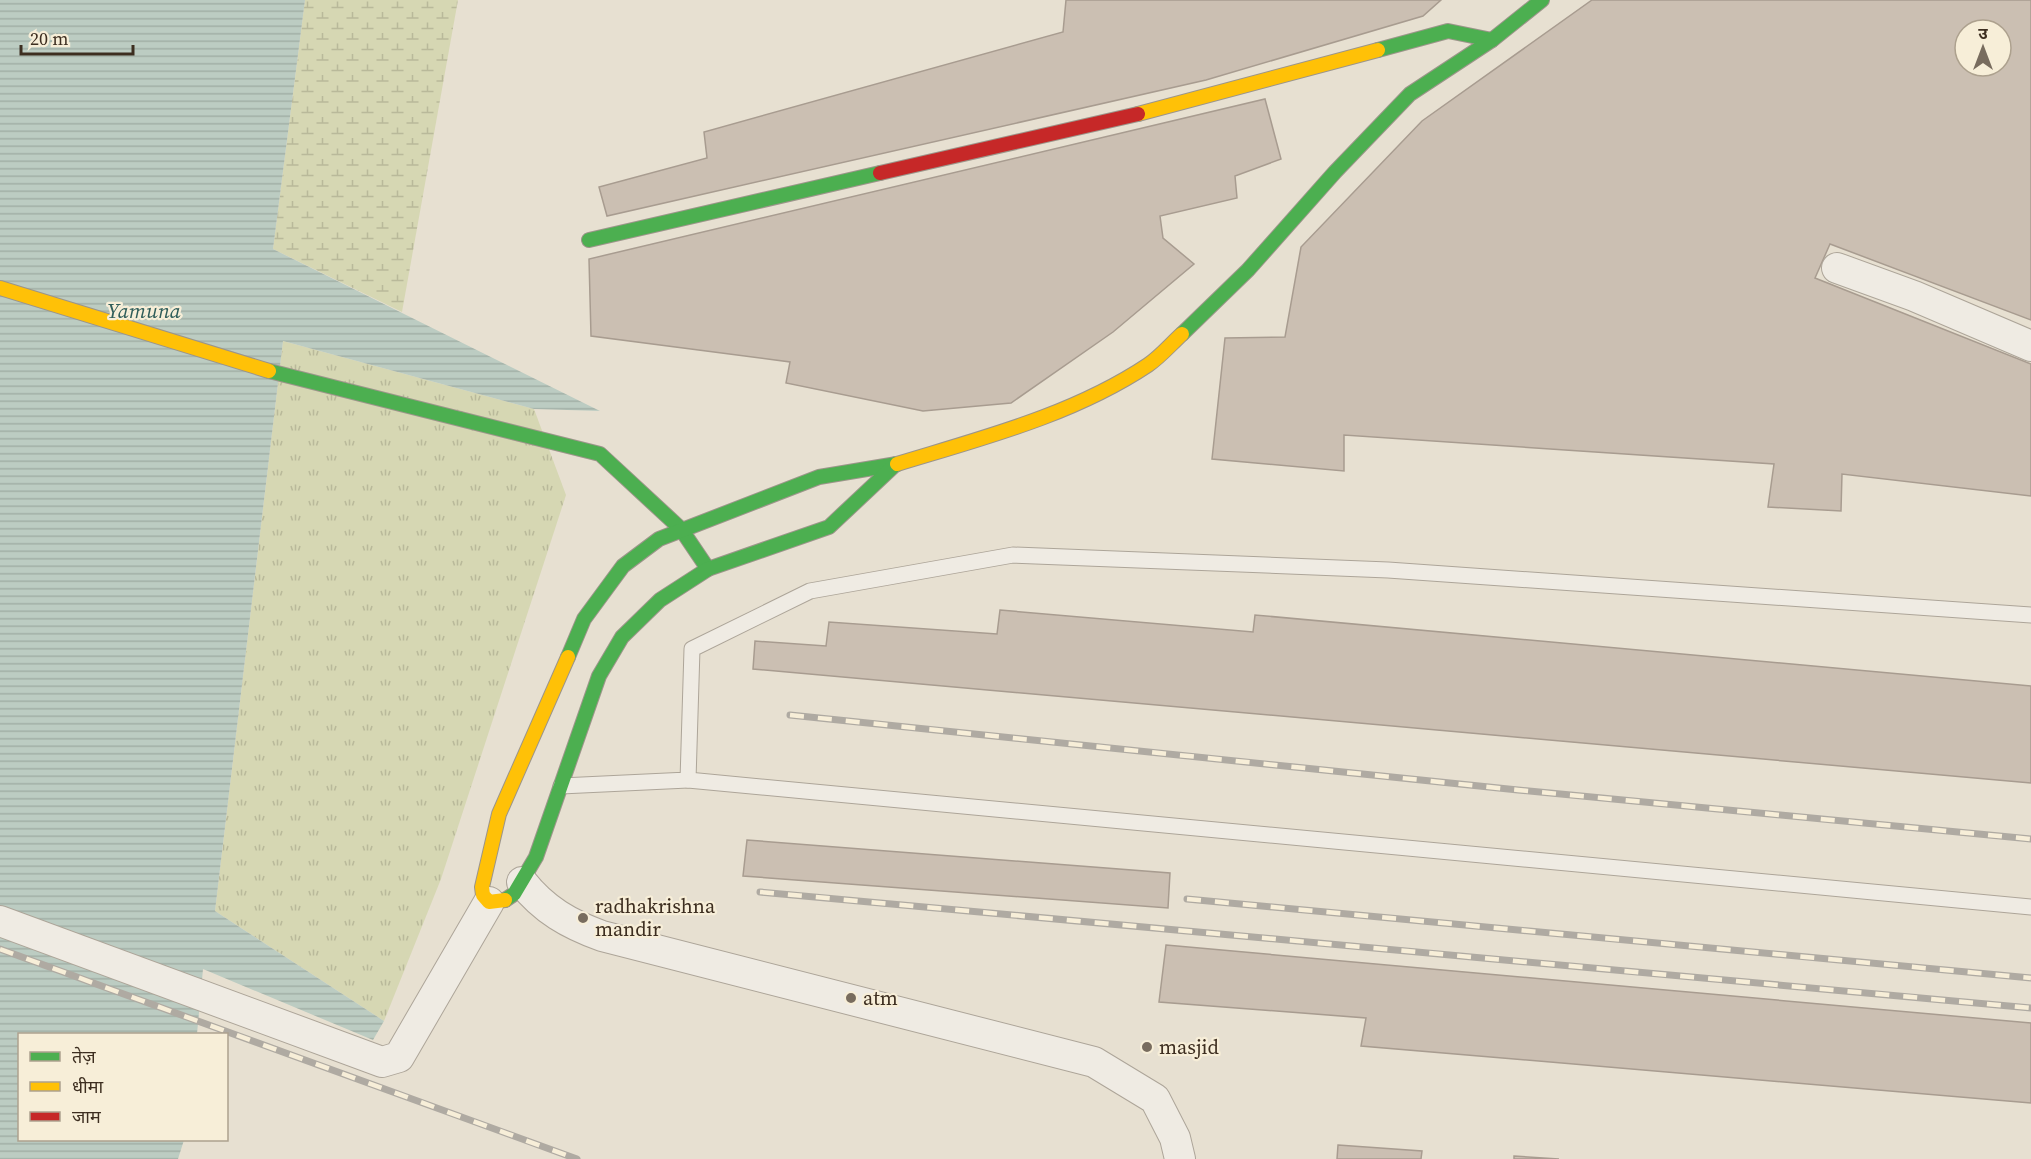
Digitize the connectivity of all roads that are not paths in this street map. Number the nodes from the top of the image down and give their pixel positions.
1 (1542, 0) edge
2 (1492, 40) junction
3 (589, 240) dead end
4 (1837, 268) dead end
5 (0, 288) edge
6 (2031, 346) edge
7 (896, 464) junction
8 (681, 529) junction
9 (708, 569) junction
10 (2031, 615) edge
11 (563, 694) junction
12 (588, 707) junction
13 (688, 780) junction
14 (561, 786) junction
15 (522, 882) junction
16 (489, 902) junction
17 (2031, 907) edge
18 (0, 921) edge
19 (1180, 1159) edge

1 - 2 main road
2 - 3 main road
2 - 7 main road
4 - 6 street
5 - 8 main road
7 - 8 main road
7 - 9 main road
8 - 9 main road
8 - 11 main road
9 - 12 main road
10 - 13 lane
11 - 12 main road
11 - 16 main road
12 - 14 main road
13 - 14 lane
13 - 17 lane
14 - 15 main road
15 - 16 main road
15 - 19 street
16 - 18 street

